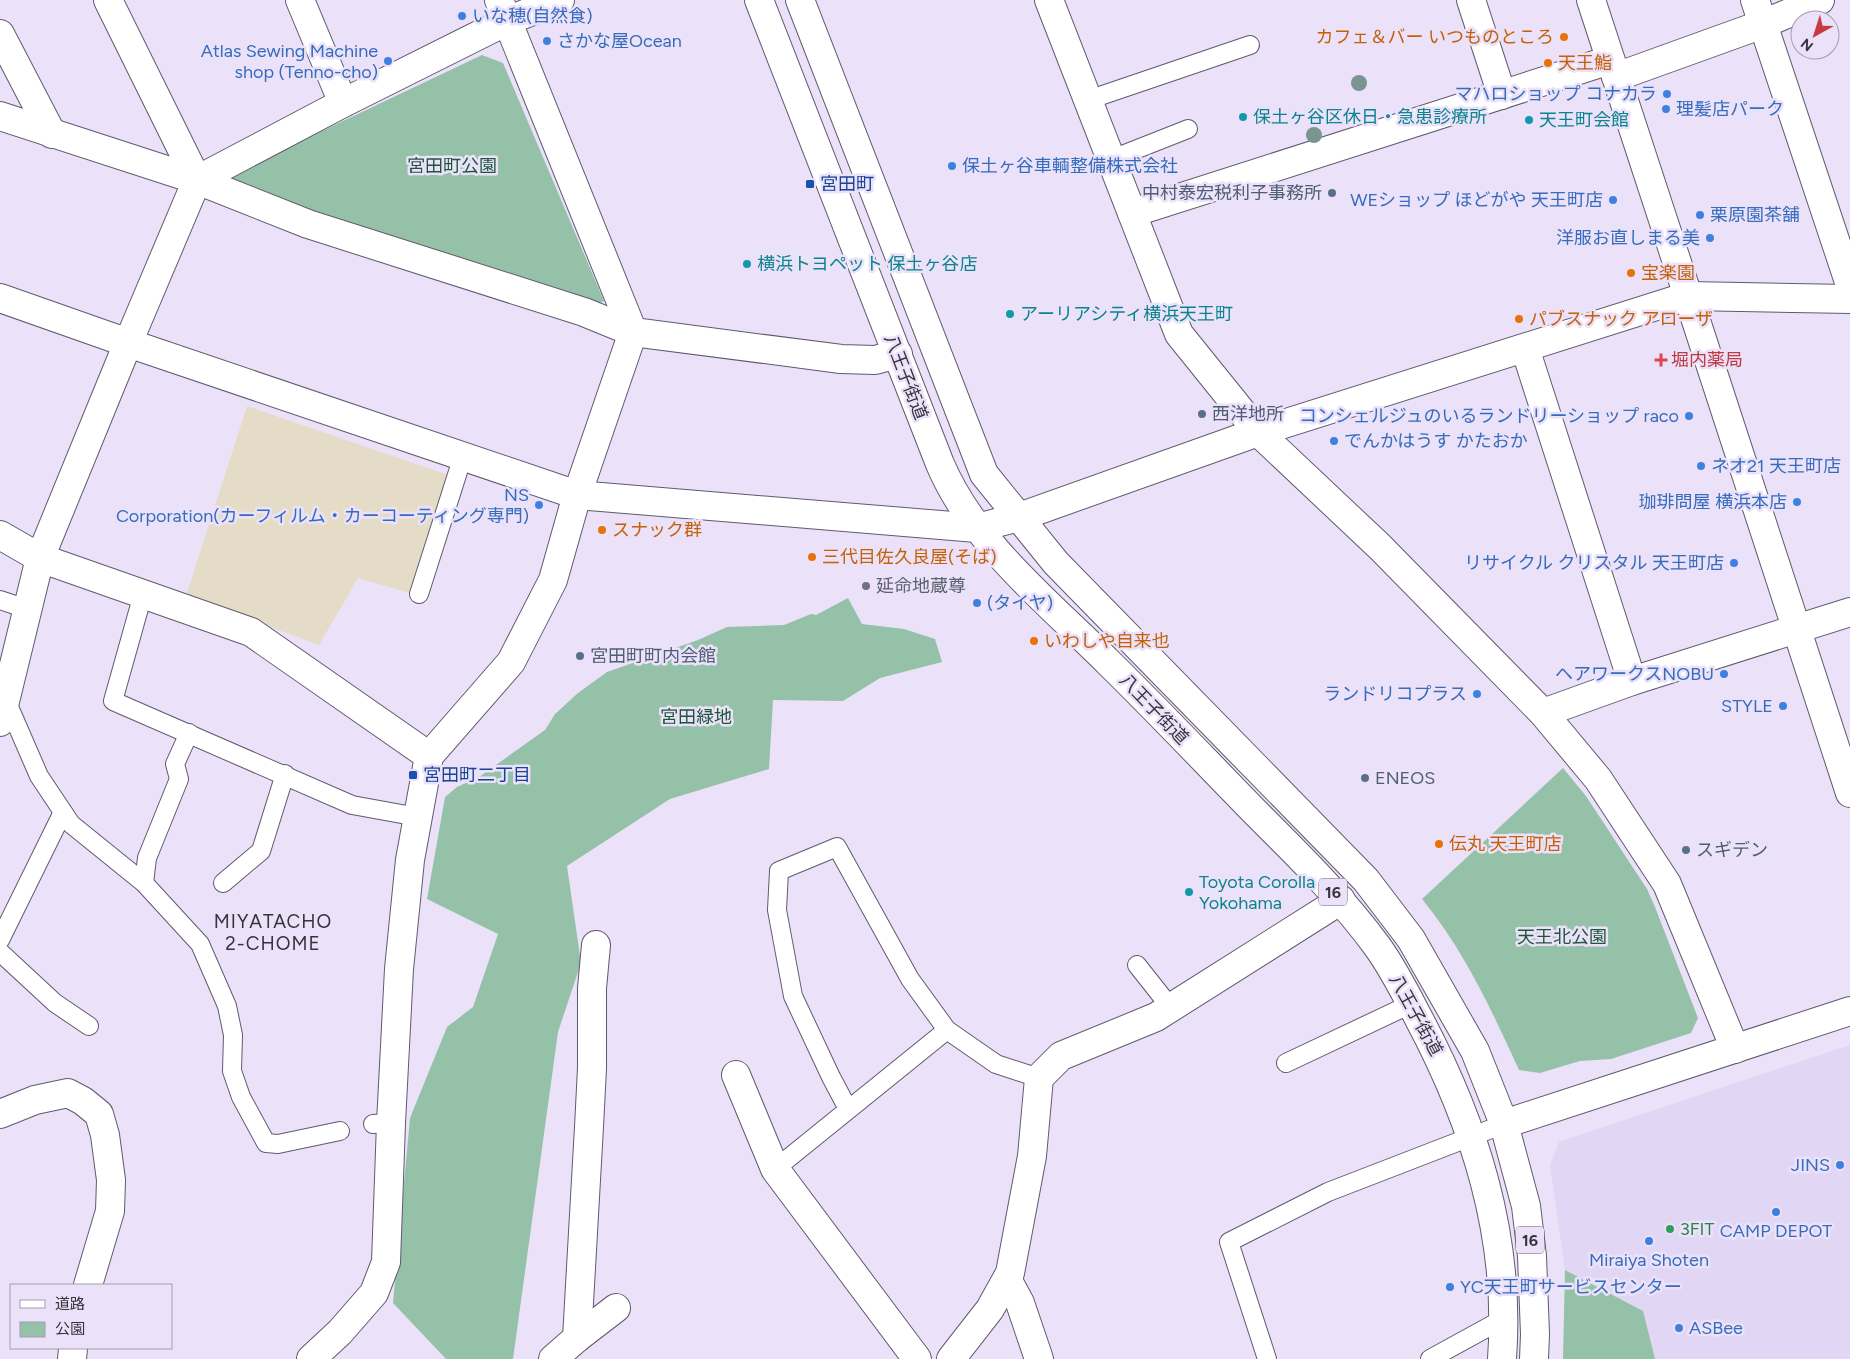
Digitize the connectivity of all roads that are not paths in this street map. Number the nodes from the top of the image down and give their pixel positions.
1 (108, 0) edge
2 (300, 0) edge
3 (560, 0) edge
4 (759, 0) edge
5 (800, 0) edge
6 (1049, 0) edge
7 (1471, 0) edge
8 (1591, 0) edge
9 (1820, 0) edge
10 (503, 11) edge
11 (1759, 12) edge
12 (0, 34) edge
13 (1250, 45) dead end
14 (1613, 68) junction
15 (1502, 95) junction
16 (1088, 100) junction
17 (343, 103) junction
18 (0, 116) edge
19 (1188, 130) dead end
20 (52, 134) junction
21 (1112, 159) junction
22 (197, 180) junction
23 (1132, 213) junction
24 (1850, 285) edge
25 (1688, 296) junction
26 (0, 298) edge
27 (1850, 299) edge
28 (632, 332) junction
29 (128, 343) junction
30 (1525, 348) junction
31 (898, 354) junction
32 (1258, 432) junction
33 (463, 456) junction
34 (577, 495) junction
35 (1019, 516) junction
36 (977, 528) junction
37 (0, 535) edge
38 (40, 558) junction
39 (143, 594) junction
40 (418, 594) dead end
41 (0, 600) edge
42 (27, 609) junction
43 (1850, 612) edge
44 (1796, 629) junction
45 (6, 674) edge
46 (1632, 681) junction
47 (3, 711) edge
48 (1543, 713) junction
49 (189, 734) junction
50 (429, 756) junction
51 (285, 774) junction
52 (1850, 793) edge
53 (64, 812) junction
54 (418, 817) junction
55 (144, 883) junction
56 (222, 883) dead end
57 (1341, 900) junction
58 (0, 940) edge
59 (596, 945) dead end
60 (0, 952) edge
61 (1137, 965) dead end
62 (1411, 1004) junction
63 (1171, 1008) junction
64 (1850, 1011) edge
65 (89, 1026) dead end
66 (947, 1030) junction
67 (1735, 1049) junction
68 (1286, 1063) dead end
69 (736, 1075) dead end
70 (1039, 1078) junction
71 (848, 1110) junction
72 (0, 1114) edge
73 (1504, 1124) junction
74 (340, 1130) dead end
75 (1472, 1137) junction
76 (775, 1169) junction
77 (1007, 1279) junction
78 (88, 1284) edge
79 (616, 1308) dead end
80 (1503, 1319) junction
81 (577, 1338) junction
82 (311, 1359) edge
83 (553, 1359) edge
84 (917, 1359) edge
85 (951, 1359) edge
86 (1039, 1359) edge
87 (1267, 1359) edge
88 (1430, 1359) edge
89 (1502, 1359) edge
90 (1534, 1359) edge

1 - 22 main road
2 - 17 main road
3 - 10 main road
4 - 31 main road, 八王子街道 / 16
5 - 35 main road, 八王子街道 / 16
6 - 16 main road
7 - 15 main road
8 - 14 main road
9 - 11 main road
10 - 17 main road
10 - 28 main road
11 - 14 main road
11 - 24 main road
12 - 20 main road
13 - 16 lane
14 - 15 main road
14 - 25 main road
15 - 23 main road
16 - 21 main road
17 - 22 main road
18 - 20 main road
19 - 21 lane
20 - 22 main road
21 - 23 main road
22 - 28 main road
22 - 29 main road
23 - 32 main road
25 - 27 main road
25 - 30 main road
25 - 44 main road
26 - 29 main road
28 - 31 main road
28 - 34 main road
29 - 33 main road
29 - 38 main road
30 - 32 main road
30 - 46 main road
31 - 36 main road, 八王子街道 / 16
32 - 35 main road
32 - 48 main road
33 - 34 main road
33 - 40 lane
34 - 36 main road
34 - 50 main road
35 - 36 main road
35 - 73 main road, 八王子街道 / 16
36 - 57 main road, 八王子街道 / 16
37 - 38 main road
38 - 39 main road
38 - 42 main road
39 - 49 lane
39 - 50 main road
41 - 42 lane
42 - 45 main road
43 - 44 main road
44 - 46 main road
44 - 52 main road
45 - 47 main road
46 - 48 main road
47 - 53 lane
48 - 67 main road
49 - 51 lane
49 - 55 lane
50 - 54 main road
51 - 54 lane
51 - 56 lane
53 - 55 lane
53 - 58 lane
54 - 82 main road
55 - 74 lane
57 - 62 main road, 八王子街道 / 16
57 - 63 main road
59 - 81 main road
60 - 65 lane
61 - 63 lane
62 - 68 lane
62 - 75 main road, 八王子街道 / 16
63 - 70 main road
64 - 67 main road
66 - 70 lane
66 - 71 lane
66 - 71 lane
67 - 73 main road
69 - 76 main road
70 - 77 main road
71 - 76 lane
72 - 78 main road
73 - 75 lane
73 - 90 main road, 八王子街道 / 16
75 - 80 main road, 八王子街道 / 16
75 - 87 lane
76 - 84 main road
77 - 85 main road
77 - 86 main road
79 - 81 main road
80 - 88 lane
80 - 89 main road, 八王子街道 / 16
81 - 83 main road

